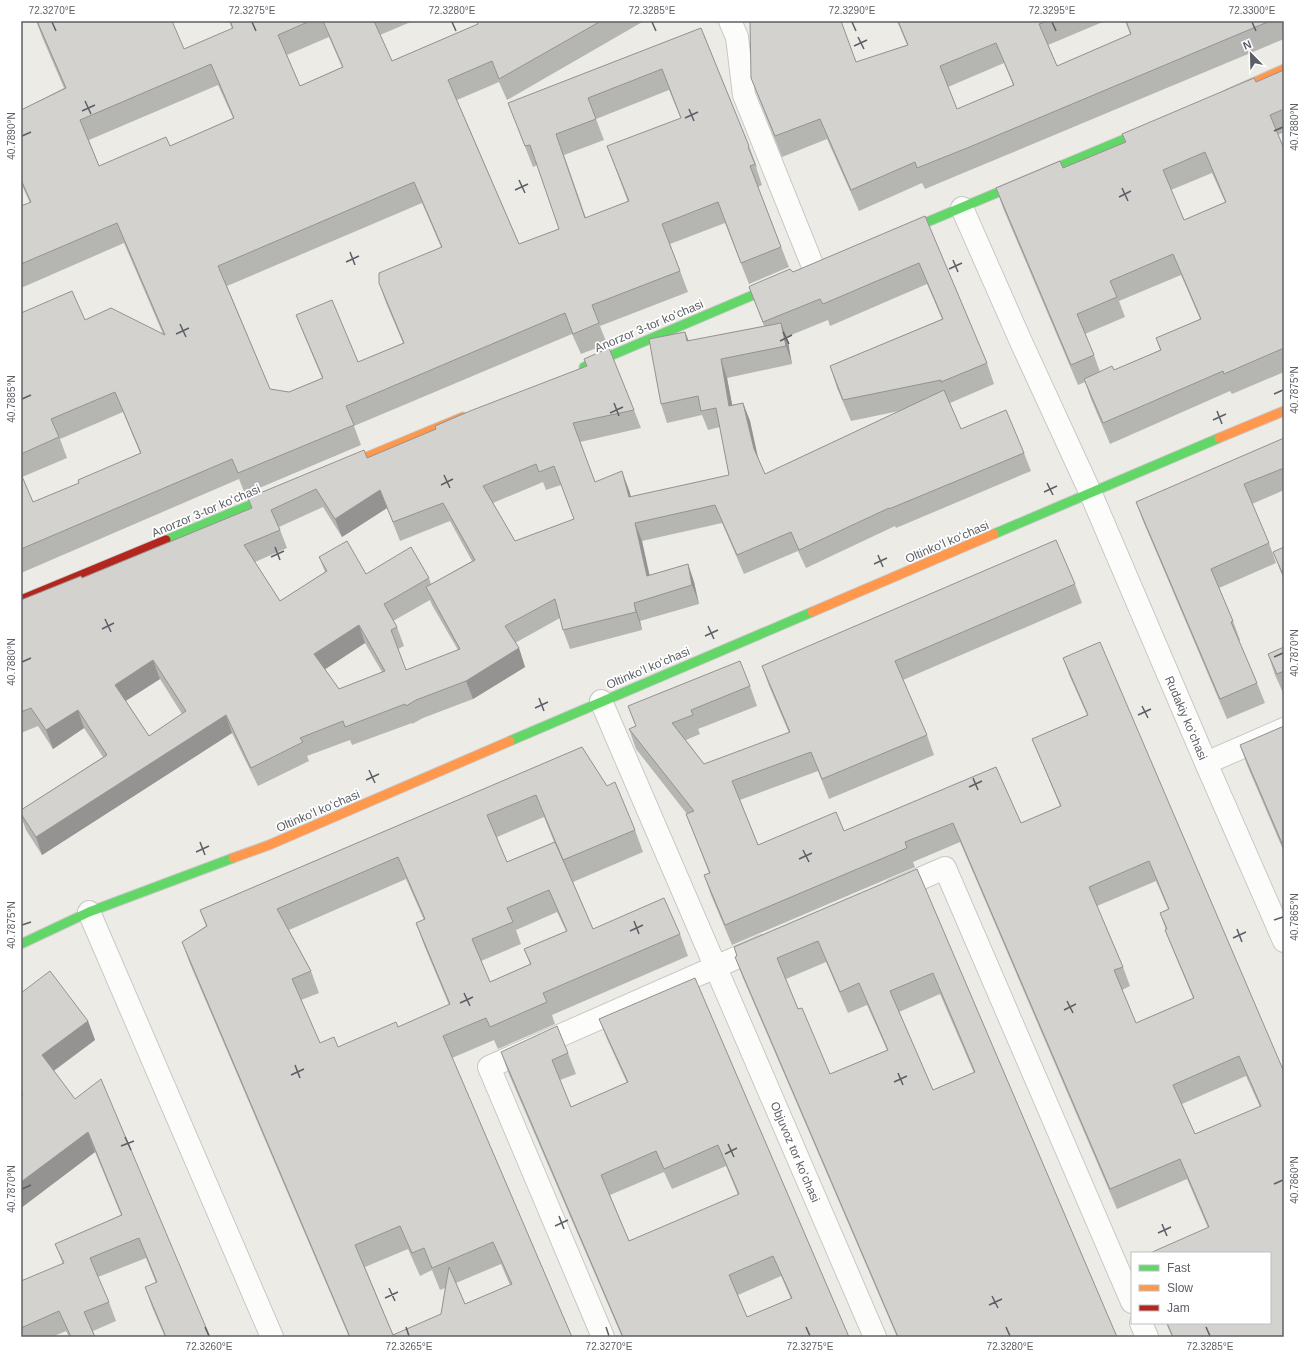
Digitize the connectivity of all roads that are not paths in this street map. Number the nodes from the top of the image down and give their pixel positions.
1 (730, 21) edge
2 (1284, 69) edge
3 (1219, 98) edge
4 (1160, 124) edge
5 (962, 208) junction
6 (892, 237) edge
7 (814, 269) edge
8 (785, 282) edge
9 (576, 370) edge
10 (1284, 412) edge
11 (474, 413) edge
12 (335, 470) edge
13 (291, 488) edge
14 (1091, 494) junction
15 (21, 600) edge
16 (601, 701) junction
17 (1284, 729) edge
18 (1206, 763) junction
19 (873, 899) edge
20 (89, 912) junction
21 (779, 939) edge
22 (1284, 941) edge
23 (21, 944) edge
24 (714, 966) junction
25 (1131, 1300) edge
26 (1141, 1324) edge
27 (272, 1337) edge
28 (602, 1337) edge
29 (875, 1337) edge
30 (1147, 1337) edge

1 - 7 street
2 - 3 main road
4 - 5 main road
5 - 6 main road
5 - 14 street, Rudakiy koʻchasi
8 - 9 main road, Anorzor 3-tor koʻchasi
10 - 14 main road, Oltinkoʻl koʻchasi
11 - 12 main road
13 - 15 main road, Anorzor 3-tor koʻchasi
14 - 16 main road, Oltinkoʻl koʻchasi
14 - 18 street, Rudakiy koʻchasi
16 - 20 main road, Oltinkoʻl koʻchasi
16 - 24 street, Objuvoz tor koʻchasi
17 - 18 street
18 - 22 street, Rudakiy koʻchasi
19 - 25 street
20 - 23 main road, Oltinkoʻl koʻchasi
20 - 27 street
21 - 24 street
24 - 28 street
24 - 29 street, Objuvoz tor koʻchasi
26 - 30 street

